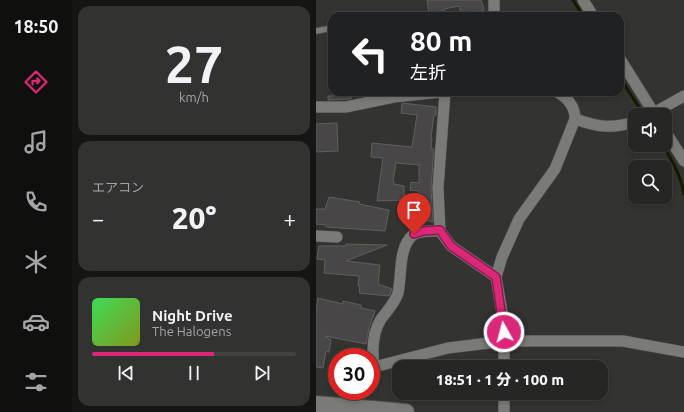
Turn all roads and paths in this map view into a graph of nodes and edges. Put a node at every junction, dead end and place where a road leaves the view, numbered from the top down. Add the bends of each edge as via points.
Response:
1 (583, 0) edge
2 (495, 1) edge
3 (494, 12) edge
4 (590, 12) edge
5 (328, 29) edge
6 (316, 31) edge
7 (624, 66) edge
8 (394, 96) edge
9 (445, 96) edge
10 (563, 96) edge
11 (684, 96) edge
12 (316, 107) edge
13 (649, 108) edge
14 (663, 108) edge
15 (574, 120) junction
16 (628, 124) edge
17 (672, 142) edge
18 (684, 161) edge
19 (440, 230) junction
20 (316, 236) edge
21 (337, 237) dead end
22 (496, 277) junction
23 (505, 341) junction
24 (372, 348) edge
25 (684, 352) edge
26 (504, 360) edge
27 (380, 367) edge
28 (504, 400) edge
29 (316, 404) edge
30 (357, 409) edge
31 (406, 412) edge
32 (504, 412) edge

1 - 4 street
2 - 3 street
5 - 6 lane
7 - 13 street
8 - 12 street via 346,107
9 - 19 street via 438,188
10 - 15 street via 574,111
11 - 14 street
15 - 16 street via 608,128
15 - 22 street via 554,169 519,219
17 - 18 street
19 - 22 street via 451,246
19 - 24 street via 414,234 406,243 397,296 389,311 380,320
20 - 21 street
22 - 23 street
23 - 25 street via 623,341
23 - 26 street
23 - 27 street via 448,348
28 - 32 street
29 - 30 street
30 - 31 street

